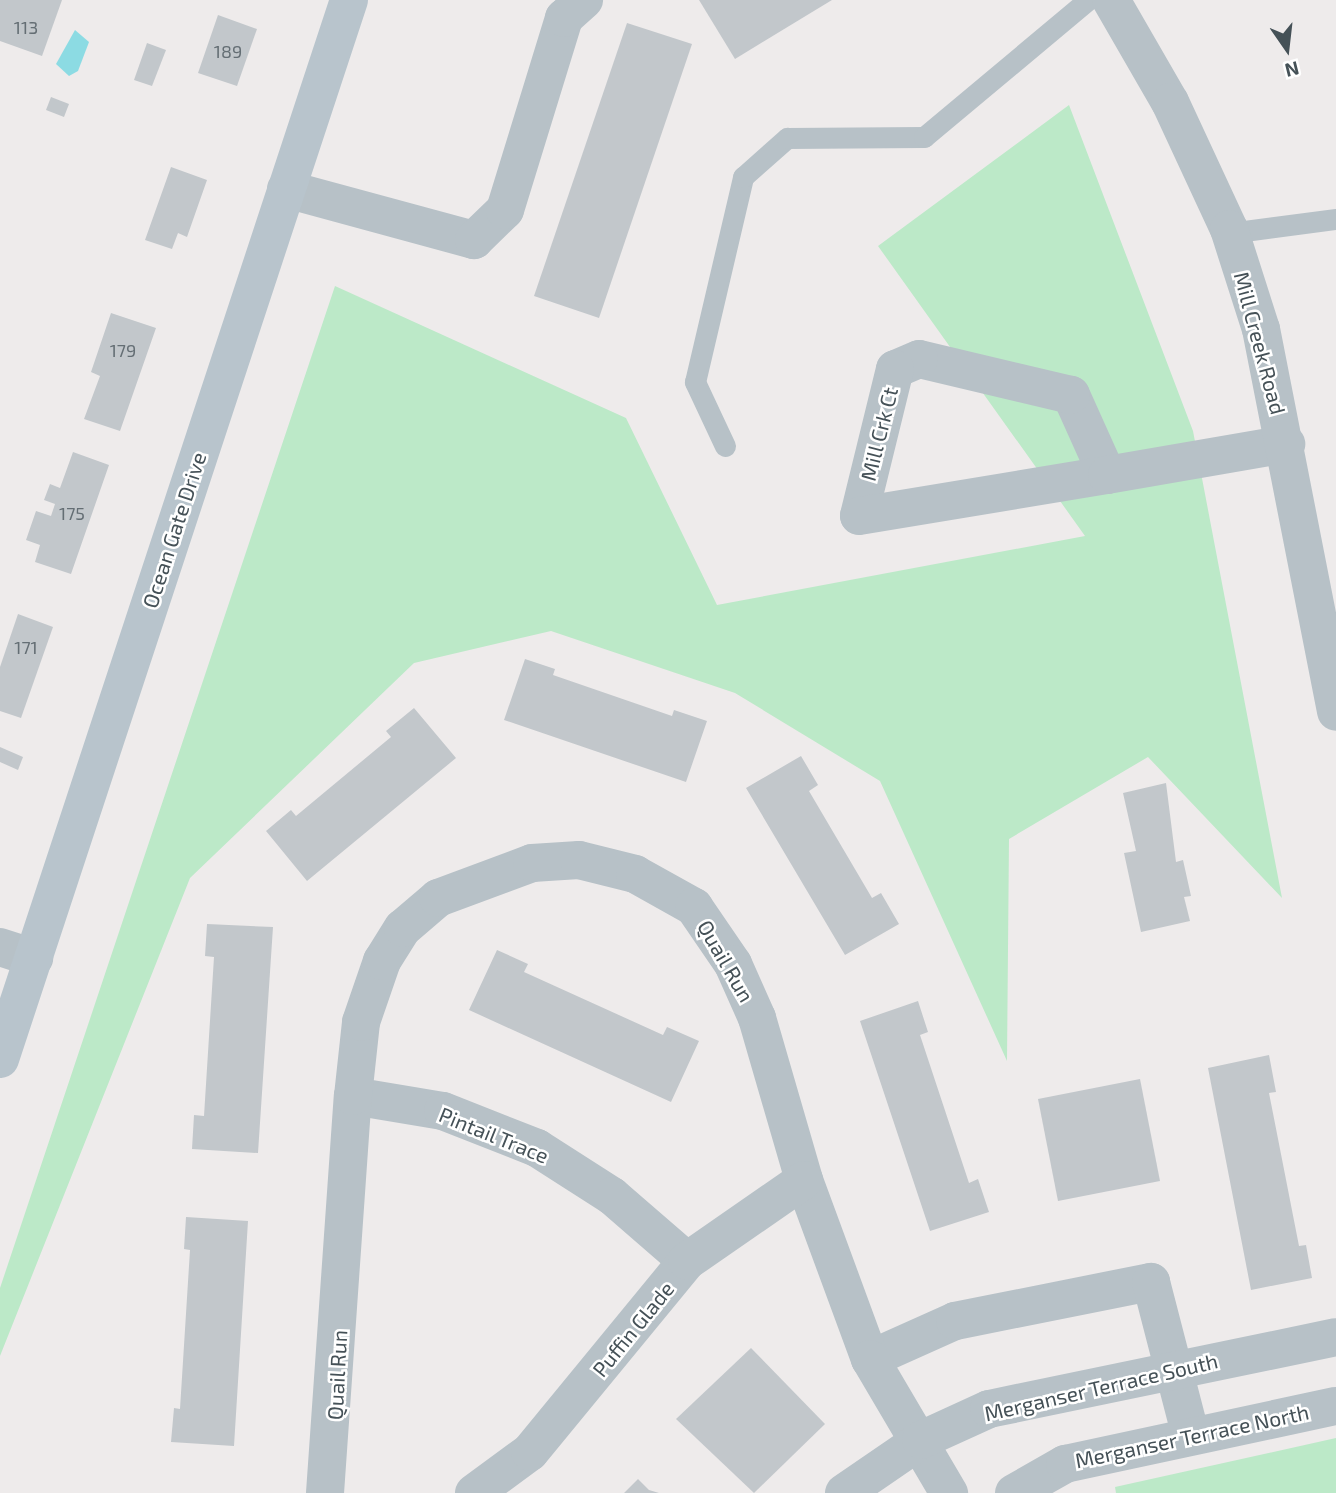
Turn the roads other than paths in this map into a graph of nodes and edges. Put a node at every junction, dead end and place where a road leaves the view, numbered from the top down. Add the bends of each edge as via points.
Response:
1 (349, 0) edge
2 (584, 0) edge
3 (1088, 0) edge
4 (1111, 0) edge
5 (286, 189) junction
6 (1336, 219) edge
7 (1230, 233) junction
8 (1286, 444) junction
9 (725, 446) dead end
10 (1107, 475) junction
11 (1336, 712) edge
12 (17, 952) edge
13 (0, 1059) edge
14 (352, 1096) junction
15 (804, 1180) junction
16 (687, 1261) junction
17 (1336, 1337) edge
18 (870, 1359) junction
19 (1171, 1370) junction
20 (1336, 1406) edge
21 (1190, 1433) junction
22 (921, 1440) junction
23 (325, 1493) edge
24 (474, 1493) edge
25 (844, 1493) edge
26 (949, 1493) edge
27 (1014, 1493) edge

1 - 5 main road, Ocean Gate Drive
2 - 5 street via 564,18 505,210 474,240
3 - 9 lane via 924,137 787,138 743,177 695,382
4 - 7 street, Mill Creek Road via 1170,102
5 - 12 main road, Ocean Gate Drive
6 - 7 lane
7 - 8 street, Mill Creek Road via 1261,329
8 - 10 street, Mill Crk Ct
8 - 11 street, Mill Creek Road
10 - 10 street, Mill Crk Ct via 887,512 859,516 895,369 919,359 1071,395
12 - 13 main road, Ocean Gate Drive
14 - 15 street, Quail Run via 361,1022 382,961 403,928 438,898 484,876 533,863 579,860 635,874 694,907 733,964 757,1018
14 - 16 street, Pintail Trace via 443,1111 537,1148 612,1196
14 - 23 street, Quail Run
15 - 16 street, Puffin Glade
15 - 18 street, Quail Run
16 - 24 street, Puffin Glade via 530,1452
17 - 19 street, Merganser Terrace South
18 - 19 street via 955,1321 1151,1282
18 - 22 street, Quail Run
19 - 21 street
19 - 22 street, Merganser Terrace South via 989,1409
20 - 21 street, Merganser Terrace North
21 - 27 street, Merganser Terrace North via 1065,1464
22 - 25 street, Merganser Terrace South
22 - 26 street, Quail Run

